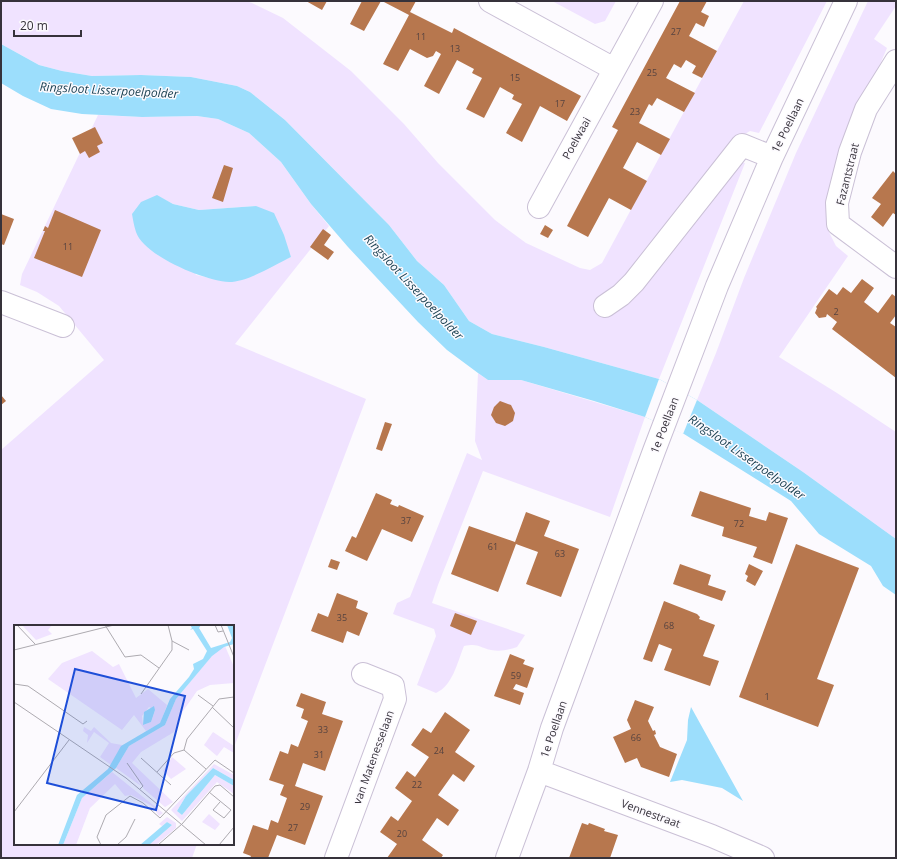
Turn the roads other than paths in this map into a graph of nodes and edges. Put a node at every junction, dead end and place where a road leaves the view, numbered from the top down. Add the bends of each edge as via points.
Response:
1 (490, 1) edge
2 (652, 1) edge
3 (846, 1) edge
4 (896, 61) edge
5 (614, 69) junction
6 (772, 157) junction
7 (539, 207) dead end
8 (896, 267) edge
9 (1, 302) edge
10 (605, 306) dead end
11 (63, 326) dead end
12 (363, 674) dead end
13 (538, 771) junction
14 (336, 858) edge
15 (507, 858) edge
16 (762, 858) edge

1 - 5 street
2 - 5 street, Poelwaai
3 - 6 street, 1e Poellaan
4 - 8 street, Fazantstraat via 866,110 850,152 838,203 838,224
5 - 7 street, Poelwaai
6 - 10 street via 742,145 634,282
6 - 13 street, 1e Poellaan via 717,286
9 - 11 street
12 - 14 street, van Matenesselaan via 393,686 395,699
13 - 15 street, 1e Poellaan
13 - 16 street, Vennestraat via 712,836

